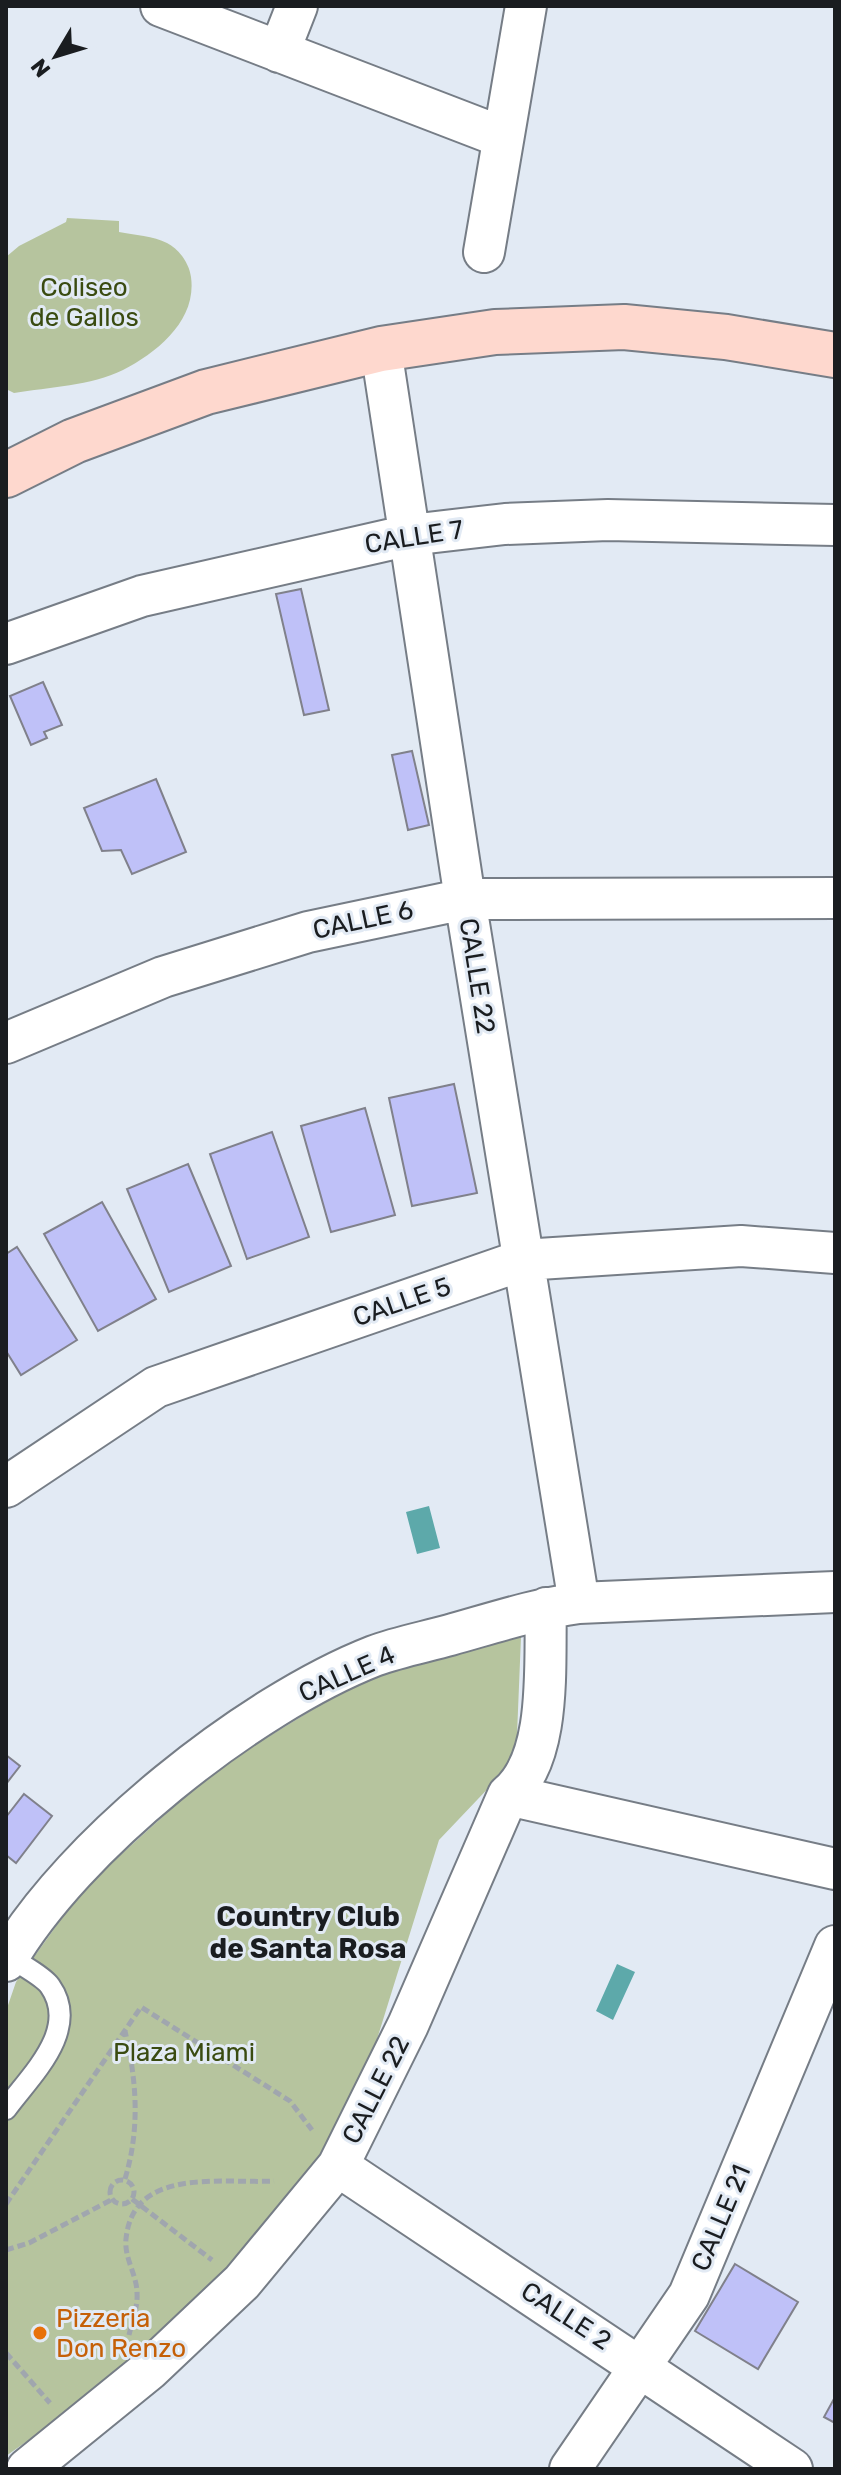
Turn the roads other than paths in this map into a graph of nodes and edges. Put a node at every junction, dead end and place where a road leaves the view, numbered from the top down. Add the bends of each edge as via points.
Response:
1 (161, 6) edge
2 (297, 6) edge
3 (526, 6) edge
4 (279, 52) junction
5 (502, 137) junction
6 (484, 252) dead end
7 (381, 349) junction
8 (835, 355) edge
9 (6, 475) edge
10 (835, 525) edge
11 (410, 535) junction
12 (6, 644) edge
13 (835, 898) edge
14 (465, 899) junction
15 (6, 1043) edge
16 (835, 1253) edge
17 (523, 1260) junction
18 (6, 1487) edge
19 (835, 1592) edge
20 (563, 1605) junction
21 (508, 1795) junction
22 (835, 1869) edge
23 (835, 1946) edge
24 (7, 1957) edge
25 (6, 2109) edge
26 (338, 2166) junction
27 (639, 2364) junction
28 (27, 2469) edge
29 (570, 2469) edge
30 (792, 2469) edge

1 - 4 street
2 - 4 street
3 - 5 street
4 - 5 street
5 - 6 street
7 - 8 main road via 495,332 624,327
7 - 9 main road via 206,392 74,441
7 - 11 street, CALLE 22
10 - 11 street, CALLE 7 via 608,520
11 - 12 street, CALLE 7 via 142,596
11 - 14 street, CALLE 22
13 - 14 street, CALLE 6
14 - 15 street, CALLE 6 via 308,932 178,972
14 - 17 street, CALLE 22
16 - 17 street, CALLE 5 via 741,1246
17 - 18 street, CALLE 5 via 156,1387
17 - 20 street, CALLE 22
19 - 20 street, CALLE 4
20 - 21 street, CALLE 22 via 541,1728 523,1783
20 - 24 street, CALLE 4 via 374,1656 277,1706 198,1762 90,1852 37,1911
21 - 22 street
21 - 26 street, CALLE 22 via 408,2025
23 - 27 street, CALLE 21 via 689,2295
24 - 25 lane via 50,1986 60,2016 58,2037
26 - 27 street, CALLE 2
26 - 28 street, CALLE 22 via 242,2282 149,2370
27 - 29 street, CALLE 21
27 - 30 street, CALLE 2

